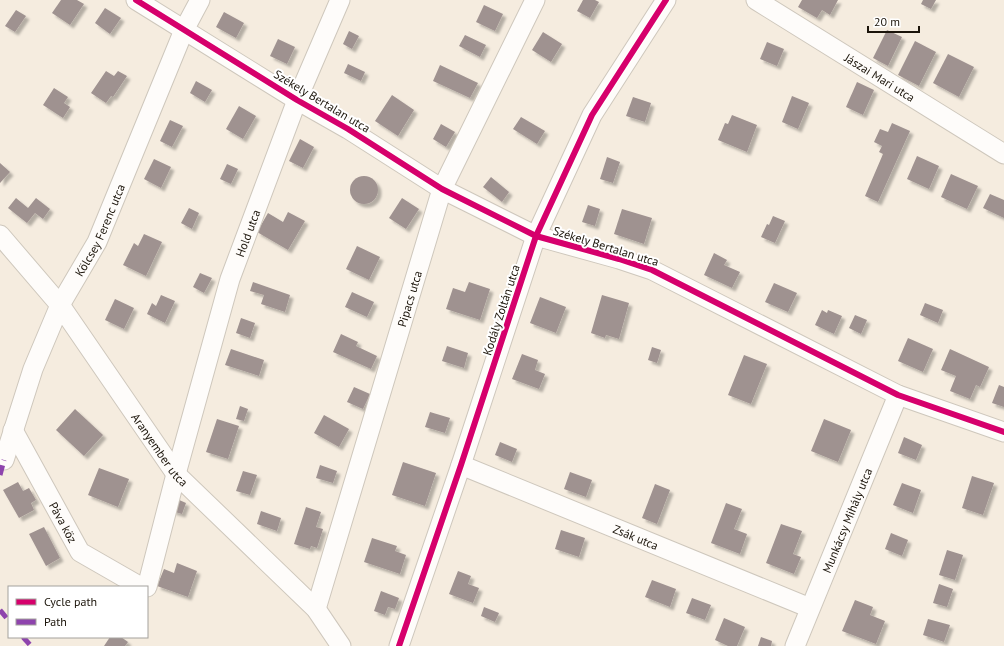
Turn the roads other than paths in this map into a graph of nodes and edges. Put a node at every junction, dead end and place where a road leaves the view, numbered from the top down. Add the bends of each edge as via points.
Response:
1 (136, 0) edge
2 (200, 0) edge
3 (340, 0) edge
4 (535, 0) edge
5 (666, 0) edge
6 (756, 0) edge
7 (184, 30) junction
8 (297, 100) junction
9 (1004, 154) edge
10 (442, 189) junction
11 (0, 235) edge
12 (536, 236) junction
13 (60, 305) junction
14 (898, 395) junction
15 (13, 430) junction
16 (1004, 432) edge
17 (4, 460) dead end
18 (462, 465) junction
19 (176, 474) junction
20 (139, 586) edge
21 (147, 586) edge
22 (810, 608) junction
23 (316, 609) junction
24 (341, 646) edge
25 (399, 646) edge
26 (795, 646) edge

1 - 7 street, Székely Bertalan utca
2 - 7 street, Kölcsey Ferenc utca
3 - 8 street, Hold utca
4 - 10 street, Pipacs utca
5 - 12 street, Kodály Zoltán utca via 592,115
6 - 9 street, Jászai Mari utca
7 - 8 street, Székely Bertalan utca
7 - 13 street, Kölcsey Ferenc utca via 97,242
8 - 10 street, Székely Bertalan utca
8 - 19 street, Hold utca via 230,279
10 - 12 street, Székely Bertalan utca
10 - 23 street, Pipacs utca
11 - 13 street, Aranyember utca
12 - 14 street, Székely Bertalan utca via 652,270
12 - 18 street, Kodály Zoltán utca
13 - 15 street, Kölcsey Ferenc utca via 33,369
13 - 19 street, Aranyember utca
14 - 16 street, Székely Bertalan utca
14 - 22 street, Munkácsy Mihály utca
15 - 17 street, Kölcsey Ferenc utca
15 - 20 street, Páva köz via 80,552
18 - 22 street, Zsák utca
18 - 25 street, Kodály Zoltán utca
19 - 21 street
19 - 23 street, Aranyember utca
22 - 26 street, Munkácsy Mihály utca
23 - 24 street, Aranyember utca

